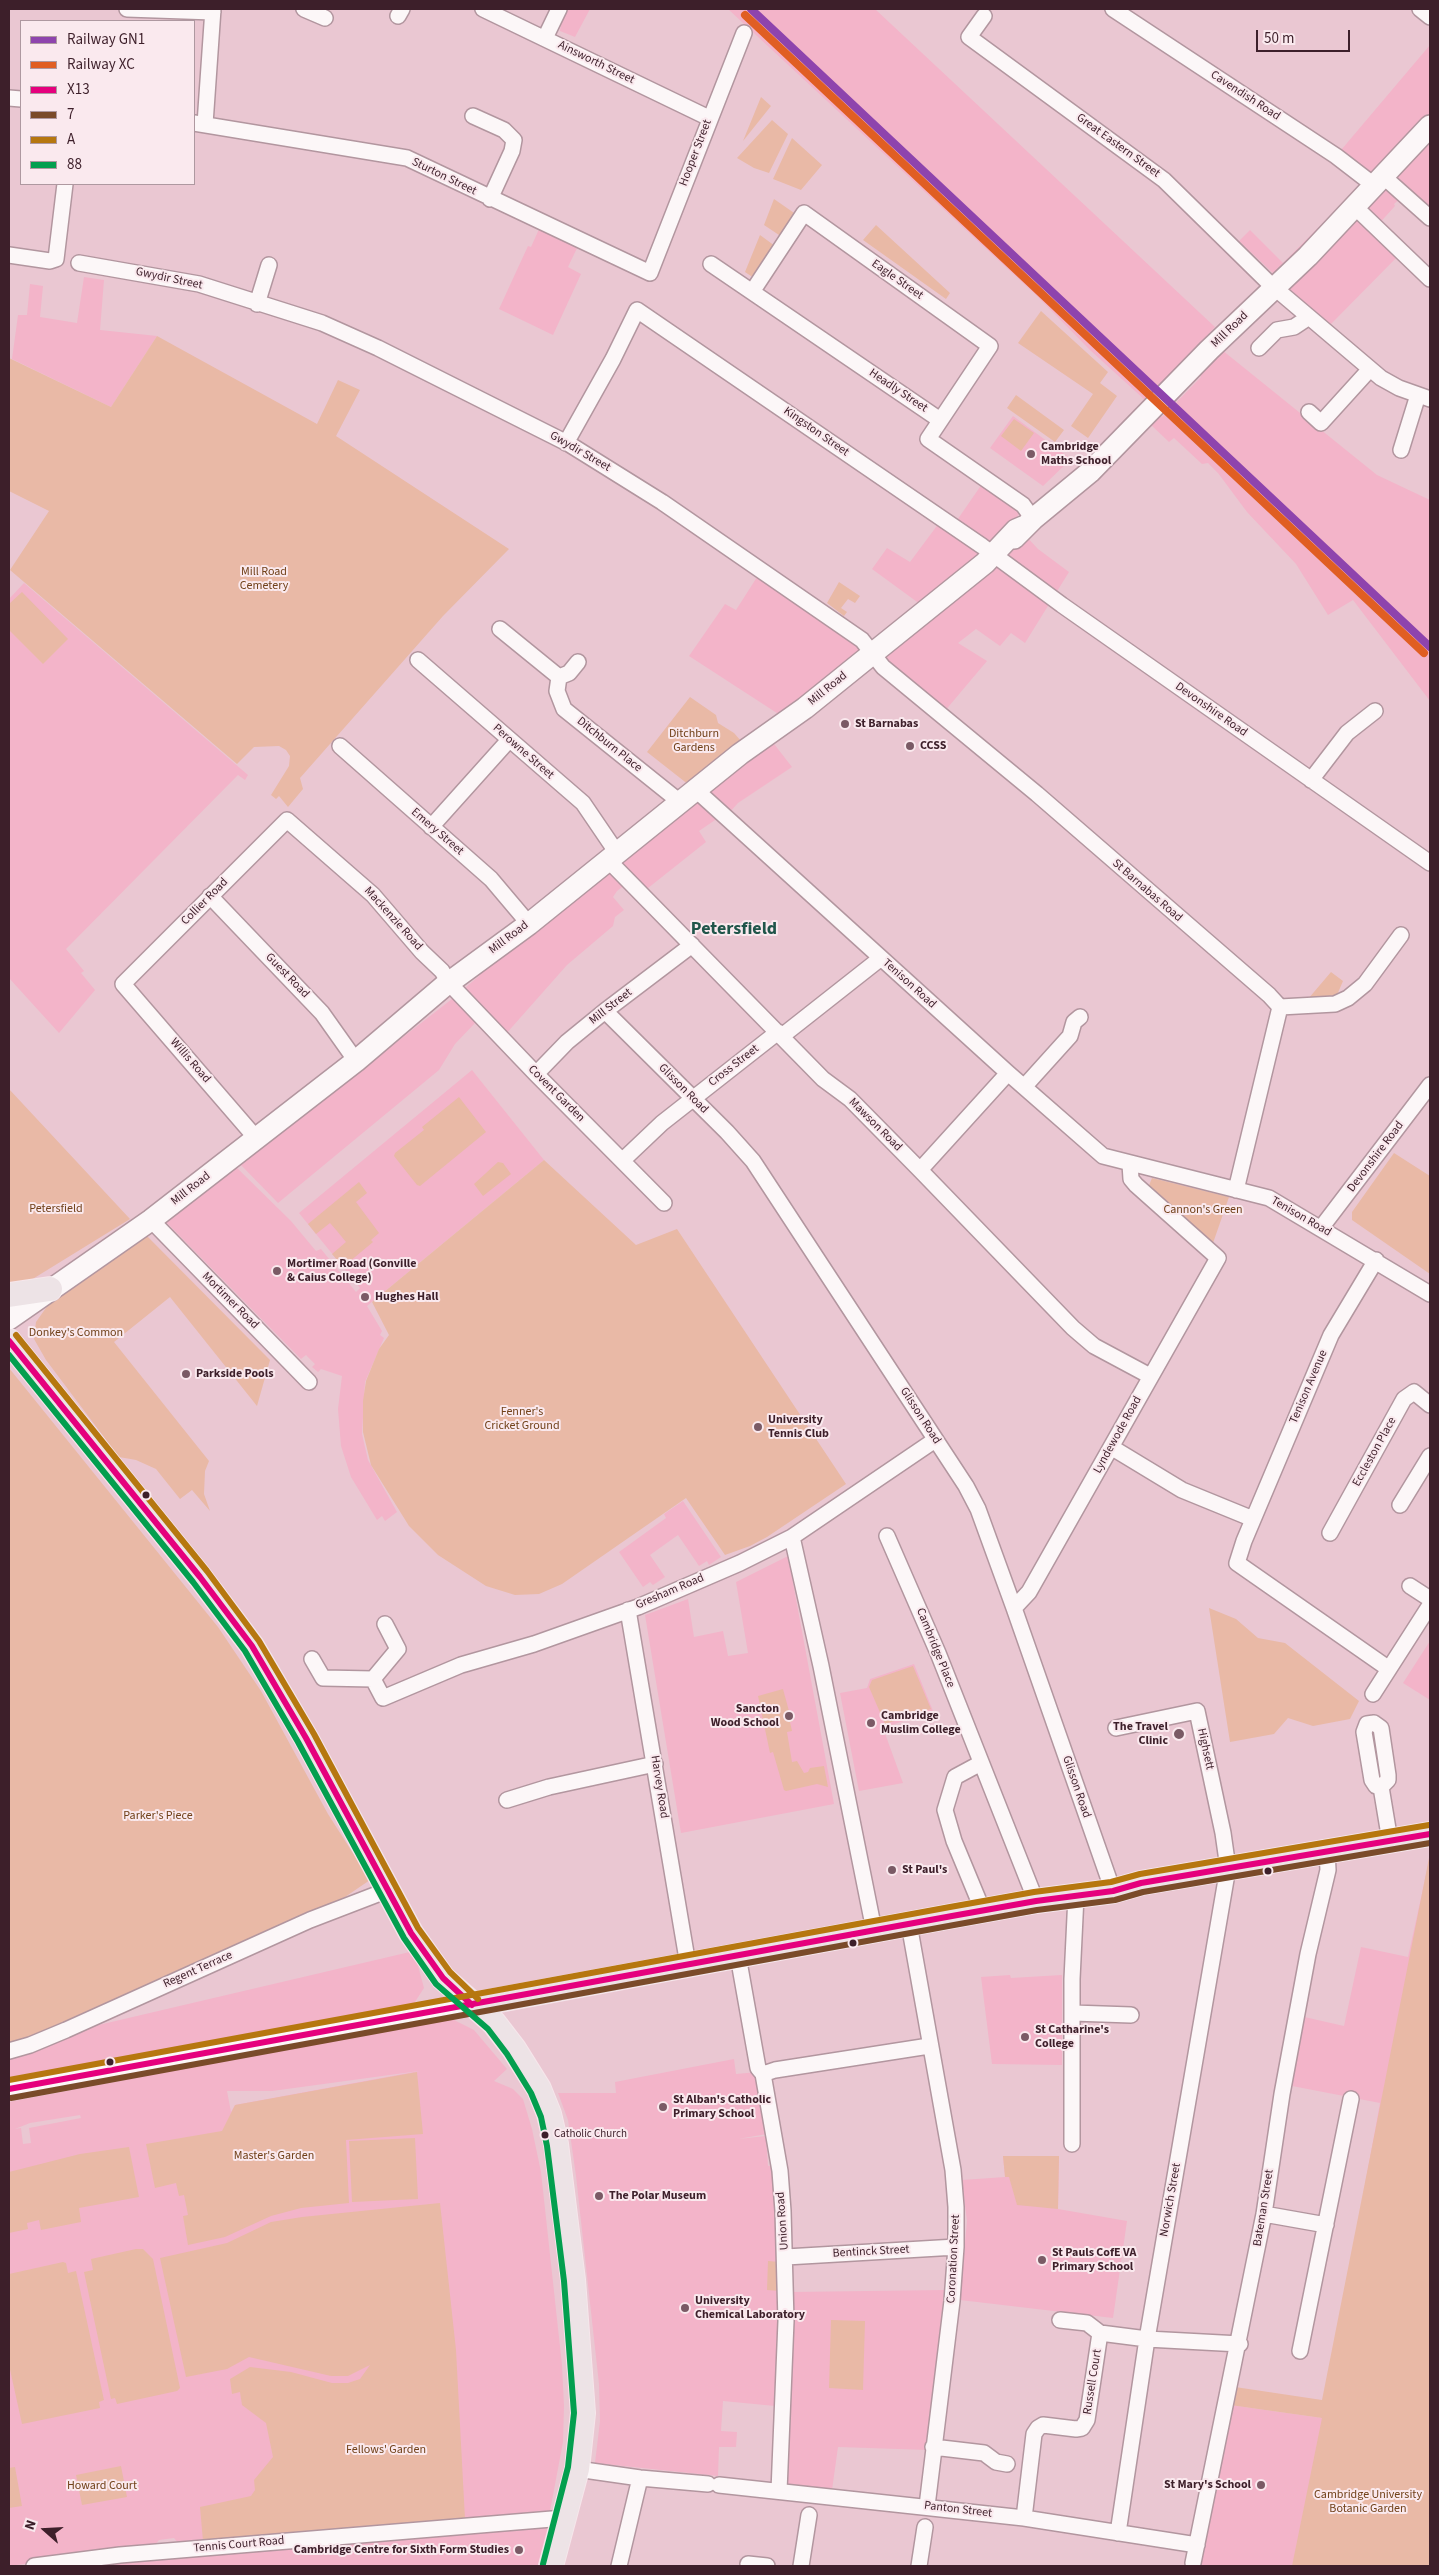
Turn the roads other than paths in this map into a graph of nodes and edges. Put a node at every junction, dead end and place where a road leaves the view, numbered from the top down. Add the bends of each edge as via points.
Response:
1 (127, 9) edge
2 (304, 9) edge
3 (483, 9) edge
4 (558, 9) edge
5 (1113, 9) edge
6 (213, 10) edge
7 (984, 16) dead end
8 (325, 18) dead end
9 (744, 33) dead end
10 (544, 38) junction
11 (473, 116) dead end
12 (709, 118) junction
13 (199, 123) edge
14 (1430, 126) edge
15 (1379, 181) junction
16 (65, 185) edge
17 (490, 199) junction
18 (1355, 207) junction
19 (1430, 218) edge
20 (9, 256) edge
21 (79, 263) dead end
22 (711, 264) dead end
23 (269, 265) dead end
24 (650, 273) joint
25 (1430, 279) edge
26 (1274, 288) junction
27 (752, 292) junction
28 (257, 304) junction
29 (1309, 317) junction
30 (1264, 339) dead end
31 (1370, 369) junction
32 (1424, 397) edge
33 (1309, 412) dead end
34 (940, 420) junction
35 (566, 443) junction
36 (1401, 450) dead end
37 (1028, 523) junction
38 (992, 549) junction
39 (500, 629) dead end
40 (873, 653) junction
41 (418, 660) dead end
42 (578, 662) dead end
43 (559, 677) junction
44 (1375, 711) dead end
45 (509, 740) junction
46 (340, 746) dead end
47 (1311, 780) junction
48 (688, 796) junction
49 (287, 820) joint
50 (431, 827) junction
51 (612, 857) junction
52 (1430, 863) edge
53 (210, 896) junction
54 (528, 924) junction
55 (1402, 935) dead end
56 (692, 945) junction
57 (881, 958) junction
58 (449, 983) junction
59 (123, 984) joint
60 (1280, 1007) junction
61 (605, 1011) junction
62 (1080, 1017) dead end
63 (780, 1034) junction
64 (356, 1062) junction
65 (536, 1074) junction
66 (1008, 1074) junction
67 (1430, 1085) edge
68 (1024, 1087) junction
69 (692, 1099) junction
70 (256, 1138) junction
71 (623, 1160) junction
72 (1130, 1164) junction
73 (920, 1170) junction
74 (1236, 1190) junction
75 (664, 1202) dead end
76 (150, 1220) junction
77 (1321, 1228) junction
78 (1376, 1260) junction
79 (50, 1290) junction
80 (1430, 1294) edge
81 (9, 1295) edge
82 (9, 1319) edge
83 (9, 1341) edge
84 (1150, 1376) junction
85 (310, 1382) dead end
86 (1430, 1405) edge
87 (935, 1440) junction
88 (1111, 1447) junction
89 (1430, 1456) edge
90 (1400, 1506) dead end
91 (1253, 1519) junction
92 (1330, 1532) dead end
93 (887, 1536) dead end
94 (792, 1537) junction
95 (1410, 1586) dead end
96 (1430, 1599) edge
97 (1430, 1605) edge
98 (1014, 1608) junction
99 (628, 1610) junction
100 (384, 1624) dead end
101 (312, 1659) dead end
102 (1389, 1669) junction
103 (373, 1679) junction
104 (1373, 1694) dead end
105 (1116, 1728) dead end
106 (656, 1764) junction
107 (981, 1764) junction
108 (1381, 1787) dead end
109 (507, 1800) dead end
110 (1430, 1834) edge
111 (1390, 1841) junction
112 (1327, 1852) junction
113 (1228, 1868) junction
114 (388, 1890) junction
115 (1113, 1891) junction
116 (1076, 1896) junction
117 (1036, 1901) junction
118 (983, 1910) junction
119 (909, 1924) junction
120 (874, 1930) junction
121 (738, 1956) junction
122 (688, 1965) junction
123 (472, 2005) junction
124 (1073, 2013) junction
125 (1131, 2015) dead end
126 (929, 2046) junction
127 (9, 2051) edge
128 (763, 2074) junction
129 (9, 2089) edge
130 (1351, 2099) dead end
131 (1072, 2144) dead end
132 (1264, 2214) junction
133 (1326, 2225) junction
134 (956, 2247) junction
135 (786, 2257) junction
136 (1060, 2320) dead end
137 (1100, 2333) junction
138 (1147, 2339) junction
139 (1240, 2344) junction
140 (1300, 2352) dead end
141 (934, 2447) junction
142 (1008, 2464) dead end
143 (577, 2469) junction
144 (640, 2478) junction
145 (779, 2491) junction
146 (927, 2506) junction
147 (809, 2515) dead end
148 (564, 2518) junction
149 (1024, 2518) junction
150 (924, 2527) dead end
151 (1118, 2533) junction
152 (1197, 2545) junction
153 (1193, 2563) dead end
154 (748, 2564) dead end
155 (34, 2566) edge
156 (551, 2566) edge
157 (619, 2566) edge
158 (767, 2566) edge
159 (801, 2566) edge
160 (918, 2566) edge

1 - 6 street
2 - 8 street
3 - 10 street, Ainsworth Street
4 - 10 street
5 - 15 street, Cavendish Road
6 - 13 street
7 - 26 street, Great Eastern Street via 969,37 1164,180
9 - 12 street, Hooper Street
10 - 12 street, Ainsworth Street
11 - 17 street via 504,130 514,140
12 - 24 street, Hooper Street
13 - 17 street, Sturton Street via 407,158
14 - 15 street, Mill Road
15 - 18 street, Mill Road
15 - 19 street, Cavendish Road
16 - 20 street via 56,259
17 - 24 street, Sturton Street
18 - 25 street
18 - 26 street, Mill Road
21 - 28 street, Gwydir Street via 180,279
22 - 27 street, Headly Street
23 - 28 street
26 - 29 street
26 - 37 street, Mill Road via 1090,472
27 - 34 street, Headly Street
27 - 34 street, Eagle Street via 804,213 990,346
28 - 35 street, Gwydir Street via 322,323 378,348
29 - 30 street
29 - 31 street
31 - 32 street via 1381,378
31 - 33 street via 1322,423
32 - 36 street
34 - 37 street, Headly Street via 928,439 1023,505
35 - 38 street, Kingston Street via 637,310
35 - 40 street, Gwydir Street via 662,502 862,640
37 - 38 street, Mill Road via 1009,542
38 - 40 street, Mill Road
38 - 47 street, Devonshire Road
39 - 43 street
40 - 48 street, Mill Road
40 - 60 street, St Barnabas Road via 878,662 1036,794
41 - 45 street, Perowne Street
42 - 43 street via 569,673
43 - 48 street, Ditchburn Place via 557,691 564,709
44 - 47 street via 1347,733
45 - 50 street
45 - 51 street, Perowne Street via 583,804
46 - 50 street, Emery Street
47 - 52 street, Devonshire Road
48 - 51 street, Mill Road
48 - 57 street, Tenison Road
49 - 53 street, Collier Road
49 - 58 street, Mackenzie Road via 373,895 438,966
50 - 54 street, Emery Street via 491,879
51 - 54 street, Mill Road
51 - 56 street, Mawson Road
53 - 59 street, Collier Road
53 - 64 street, Guest Road via 322,1013
54 - 58 street, Mill Road
55 - 60 street via 1365,984 1348,998 1335,1004
56 - 61 street, Mill Street
56 - 63 street, Mawson Road
57 - 63 street, Cross Street
57 - 66 street, Tenison Road
58 - 64 street, Mill Road
58 - 65 street, Covent Garden
59 - 70 street, Willis Road
60 - 74 street
61 - 65 street, Mill Street via 567,1042
61 - 69 street, Glisson Road
62 - 68 street via 1074,1022 1070,1036
63 - 69 street, Cross Street
63 - 73 street, Mawson Road
64 - 70 street, Mill Road
65 - 71 street, Covent Garden
66 - 68 street, Tenison Road
66 - 73 street
67 - 77 street, Devonshire Road
68 - 72 street, Tenison Road via 1103,1156
69 - 71 street, Cross Street
69 - 87 street, Glisson Road via 753,1161
70 - 76 street, Mill Road
71 - 75 street, Covent Garden
72 - 74 street, Tenison Road
72 - 84 street, Lyndewode Road via 1130,1179 1136,1186 1218,1258
73 - 84 street, Mawson Road via 1083,1338
74 - 77 street, Tenison Road via 1269,1198
76 - 79 street, Mill Road
76 - 85 street, Mortimer Road
77 - 78 street, Tenison Road
78 - 80 street, Tenison Road
78 - 91 street, Tenison Avenue via 1331,1335
79 - 81 main road
79 - 82 street, Mill Road
83 - 114 main road via 252,1646
84 - 88 street, Lyndewode Road
86 - 92 street, Eccleston Place via 1414,1392 1404,1399
87 - 94 street, Gresham Road
87 - 98 street, Glisson Road via 978,1509
88 - 91 street via 1182,1490
88 - 98 street, Lyndewode Road via 1029,1592
89 - 90 street
91 - 102 street, Tenison Avenue via 1237,1563
93 - 107 street, Cambridge Place via 938,1653
94 - 99 street, Gresham Road via 740,1563
94 - 120 street
95 - 96 street
97 - 102 street
98 - 115 street, Glisson Road
99 - 103 street, Gresham Road via 534,1644 461,1665 383,1698
99 - 106 street, Harvey Road
100 - 103 street via 398,1649
101 - 103 street via 323,1678
102 - 104 street
105 - 113 street, Highsett via 1197,1711
106 - 109 street via 549,1787
106 - 122 street, Harvey Road
107 - 117 street, Cambridge Place
107 - 118 street via 955,1777 946,1810 954,1841
108 - 111 street
110 - 111 main road
111 - 112 main road
112 - 113 main road
112 - 132 street, Bateman Street via 1328,1870 1308,1954
113 - 115 main road
113 - 138 street, Norwich Street
114 - 123 main road via 411,1933 443,1978
114 - 127 street, Regent Terrace via 310,1920 66,2030
115 - 116 main road
116 - 117 main road
116 - 124 street
117 - 118 main road
118 - 119 main road
119 - 120 main road
119 - 126 street, Coronation Street
120 - 121 main road
121 - 122 main road
121 - 128 street, Union Road via 758,2068
122 - 123 main road
123 - 129 street
123 - 143 main road via 494,2023 539,2089 556,2144 574,2280 582,2386 582,2429
124 - 125 street
124 - 131 street
126 - 128 street
126 - 134 street, Coronation Street via 953,2170
128 - 135 street, Union Road via 780,2171
130 - 133 street
132 - 133 street
132 - 139 street, Bateman Street
133 - 140 street
134 - 135 street, Bentinck Street
134 - 141 street, Coronation Street
135 - 145 street, Union Road
136 - 137 street, Russell Court via 1087,2323
137 - 138 street
137 - 149 street, Russell Court via 1087,2420 1082,2428 1043,2425 1034,2434
138 - 139 street
138 - 151 street, Norwich Street
139 - 152 street, Bateman Street
141 - 142 street via 984,2453 996,2462
141 - 146 street, Coronation Street
143 - 144 street, Panton Street
143 - 148 main road
144 - 145 street, Panton Street
144 - 157 street
145 - 146 street, Panton Street
146 - 149 street, Panton Street
147 - 159 street
148 - 155 street, Tennis Court Road via 130,2554
148 - 156 main road
149 - 151 street, Panton Street
150 - 160 street
151 - 152 street, Panton Street
152 - 153 street, Bateman Street
154 - 158 street

